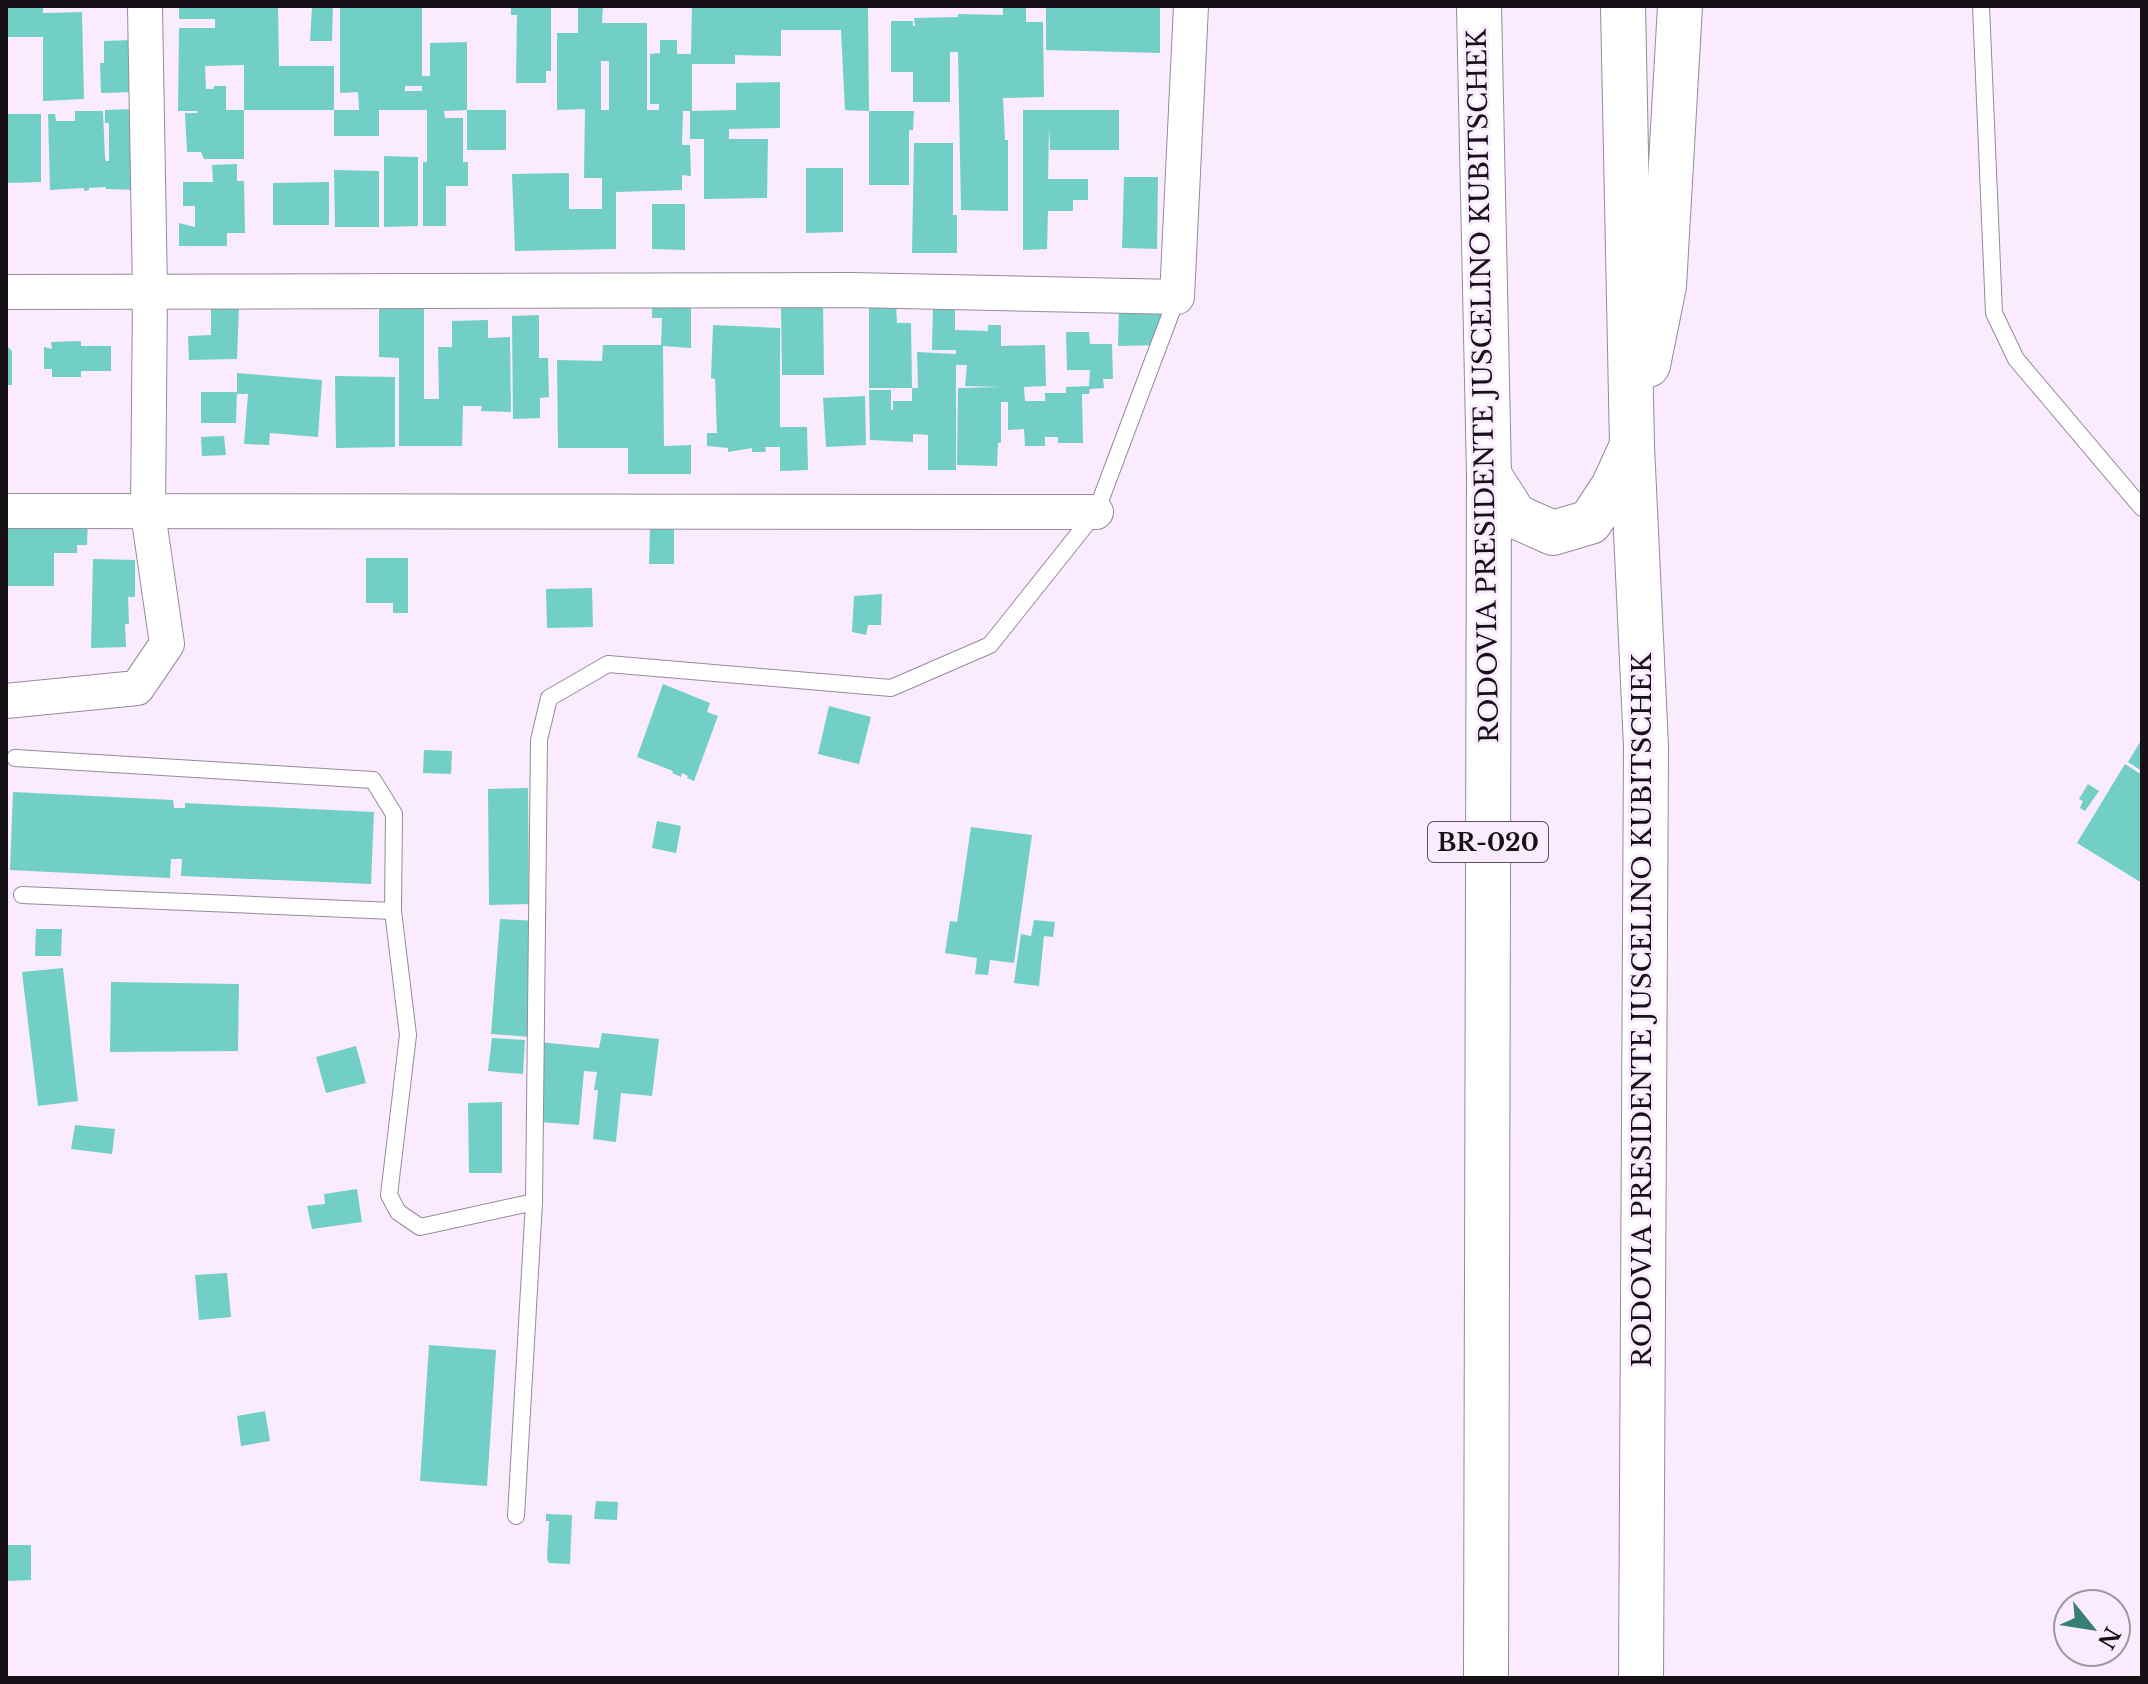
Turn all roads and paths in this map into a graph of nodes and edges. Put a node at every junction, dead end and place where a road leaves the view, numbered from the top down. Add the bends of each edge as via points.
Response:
1 (145, 6) edge
2 (1191, 6) edge
3 (1479, 6) edge
4 (1623, 6) edge
5 (1680, 6) edge
6 (1981, 6) edge
7 (6, 292) edge
8 (150, 292) junction
9 (1177, 297) junction
10 (1632, 446) junction
11 (1489, 475) junction
12 (2142, 508) edge
13 (6, 511) edge
14 (1096, 512) junction
15 (148, 513) junction
16 (6, 701) edge
17 (15, 758) dead end
18 (22, 895) dead end
19 (393, 911) junction
20 (534, 1202) junction
21 (516, 1516) dead end
22 (1486, 1678) edge
23 (1641, 1678) edge

1 - 8 street
2 - 9 street
3 - 11 highway, RODOVIA PRESIDENTE JUSCELINO KUBITSCHEK / BR-020
4 - 10 highway, RODOVIA PRESIDENTE JUSCELINO KUBITSCHEK
5 - 10 highway via 1664,286
6 - 12 lane via 1994,313 2016,359
7 - 8 street
8 - 9 street via 851,290
8 - 15 street
9 - 14 lane
10 - 11 highway via 1590,522 1553,533 1515,516
10 - 23 highway, RODOVIA PRESIDENTE JUSCELINO KUBITSCHEK via 1646,746
11 - 22 highway, RODOVIA PRESIDENTE JUSCELINO KUBITSCHEK / BR-020
13 - 15 street
14 - 15 street
14 - 20 lane via 990,645 891,688 608,664 549,698 539,740
15 - 16 street via 167,644 137,688
17 - 19 lane via 373,780 394,814
18 - 19 lane
19 - 20 lane via 408,1035 389,1195 398,1212 420,1227
20 - 21 lane

